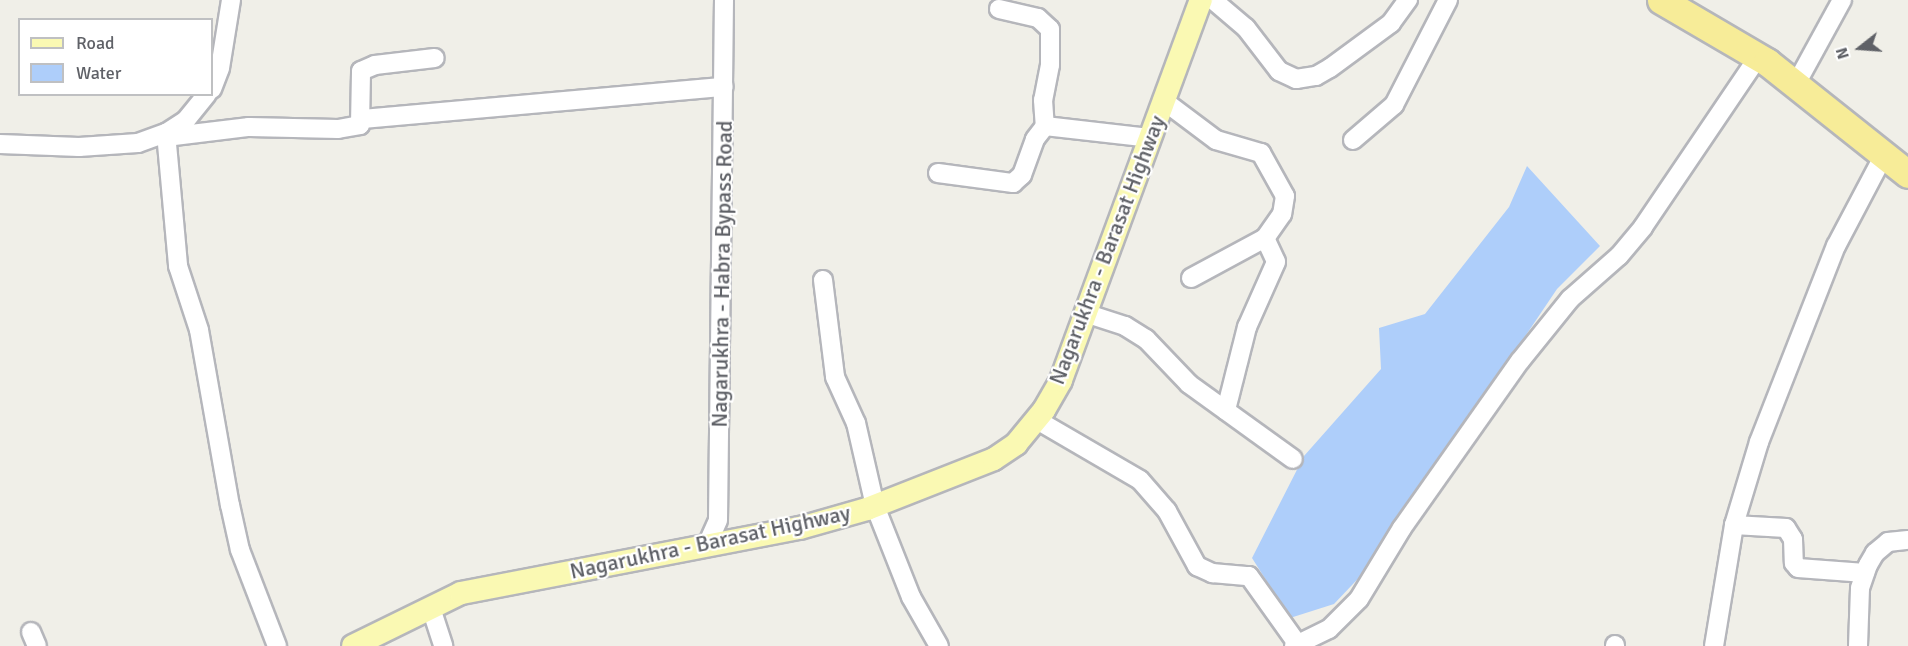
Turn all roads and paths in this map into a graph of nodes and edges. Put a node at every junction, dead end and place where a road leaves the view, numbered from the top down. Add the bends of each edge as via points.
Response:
1 (231, 0) edge
2 (724, 0) edge
3 (1201, 0) edge
4 (1213, 0) edge
5 (1408, 0) edge
6 (1448, 0) edge
7 (1661, 0) edge
8 (1842, 0) edge
9 (999, 9) dead end
10 (1758, 57) junction
11 (435, 58) dead end
12 (1796, 84) junction
13 (213, 86) edge
14 (724, 87) junction
15 (205, 96) edge
16 (1164, 101) junction
17 (363, 119) junction
18 (1045, 126) junction
19 (166, 135) junction
20 (1151, 138) junction
21 (0, 139) edge
22 (1353, 140) dead end
23 (1885, 153) junction
24 (938, 173) dead end
25 (1908, 174) edge
26 (1265, 238) junction
27 (1191, 278) dead end
28 (823, 280) dead end
29 (1088, 314) junction
30 (1226, 410) junction
31 (1037, 420) junction
32 (1293, 459) dead end
33 (875, 506) junction
34 (718, 520) junction
35 (1734, 525) junction
36 (1908, 540) edge
37 (729, 542) junction
38 (707, 545) junction
39 (1865, 573) junction
40 (430, 608) junction
41 (1297, 645) edge
42 (277, 646) edge
43 (352, 646) edge
44 (443, 646) edge
45 (939, 646) edge
46 (1714, 646) edge
47 (1858, 646) edge

1 - 13 street via 220,68
2 - 14 street, Nagarukhra - Habra Bypass Road
3 - 16 main road, Nagarukhra - Barasat Highway
4 - 5 street via 1246,28 1279,70 1296,79 1316,76 1339,62 1391,22
6 - 22 street via 1394,105
7 - 10 highway
8 - 12 street
9 - 18 street via 1038,18 1050,29 1050,65 1042,114
10 - 12 highway
10 - 41 street via 1643,227 1619,256 1570,299 1501,387 1402,528 1359,600 1329,629
11 - 17 street via 367,67 360,76
12 - 23 highway
14 - 17 street
14 - 34 street, Nagarukhra - Habra Bypass Road
15 - 19 street via 186,120
16 - 20 main road, Nagarukhra - Barasat Highway
16 - 26 street via 1216,140 1261,153 1285,196 1282,214
17 - 19 street via 360,125 338,129 249,127
18 - 20 street
18 - 24 street via 1035,139 1022,175 1013,183
19 - 21 street via 138,143 80,147
19 - 42 street via 178,266 198,330 240,550
20 - 29 main road, Nagarukhra - Barasat Highway
23 - 25 highway
23 - 35 street via 1820,284 1759,442
26 - 27 street
26 - 30 street via 1276,262 1247,327
28 - 33 street via 835,377 856,423
29 - 30 street via 1141,335 1189,384
29 - 31 main road, Nagarukhra - Barasat Highway via 1061,380
30 - 32 street
31 - 33 main road, Nagarukhra - Barasat Highway via 1016,444 994,459
31 - 41 street via 1140,480 1167,511 1197,566 1212,573 1249,576
33 - 37 main road, Nagarukhra - Barasat Highway via 800,528
33 - 45 street via 911,597
34 - 37 street
34 - 38 street, Nagarukhra - Habra Bypass Road
35 - 39 street via 1786,528 1793,539 1794,563 1798,568
35 - 46 street
36 - 39 street via 1888,542
37 - 38 main road, Nagarukhra - Barasat Highway
38 - 40 main road, Nagarukhra - Barasat Highway via 461,593
39 - 47 street via 1860,588
40 - 43 main road, Nagarukhra - Barasat Highway
40 - 44 street

